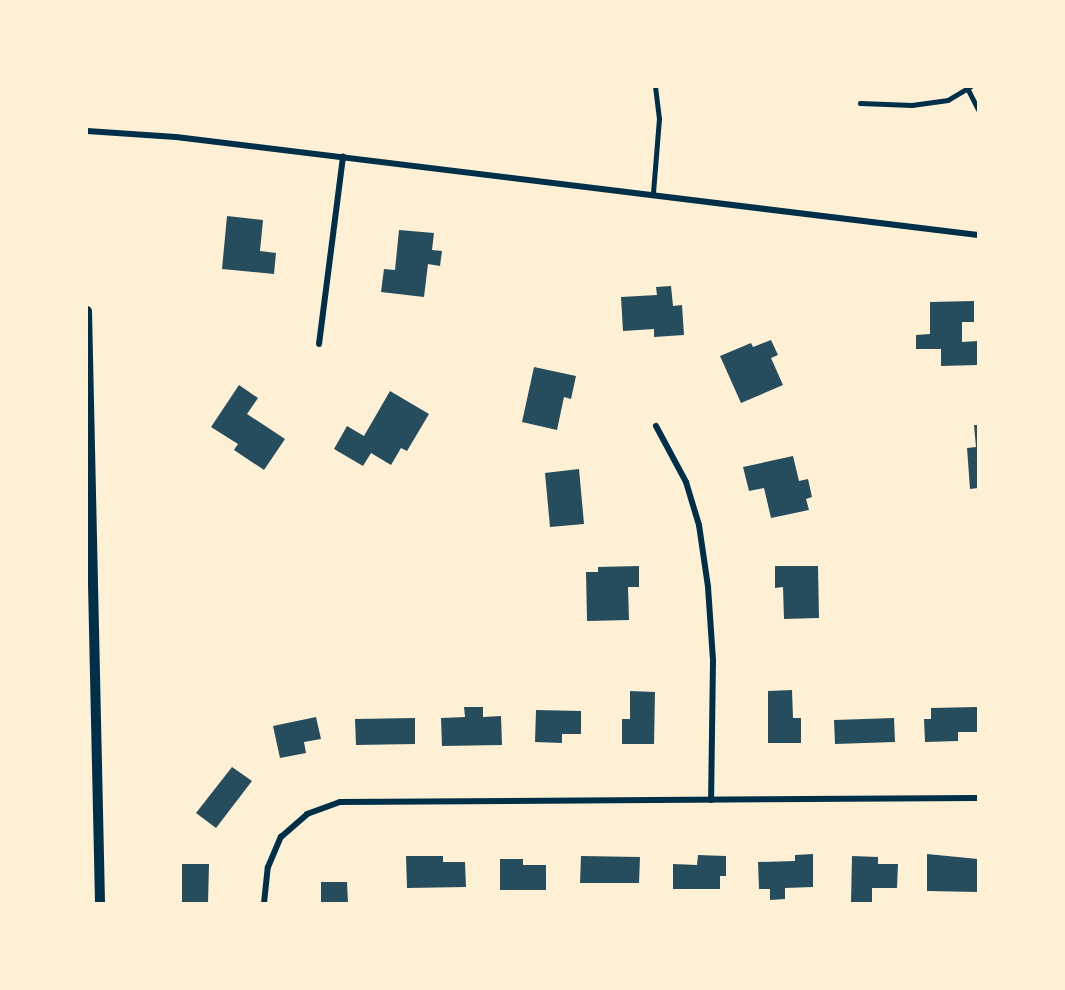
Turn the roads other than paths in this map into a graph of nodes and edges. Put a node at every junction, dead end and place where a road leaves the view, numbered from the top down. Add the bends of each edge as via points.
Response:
1 (655, 87) edge
2 (969, 88) edge
3 (860, 103) dead end
4 (978, 109) edge
5 (87, 131) edge
6 (343, 157) junction
7 (653, 194) junction
8 (978, 235) edge
9 (87, 311) edge
10 (319, 344) dead end
11 (656, 426) dead end
12 (978, 798) edge
13 (711, 800) junction
14 (100, 903) edge
15 (264, 903) edge

1 - 7 lane via 659,119
2 - 3 lane via 948,100 912,105
2 - 4 lane
5 - 6 street
6 - 7 street
6 - 10 street
7 - 8 street
9 - 14 street
11 - 13 street via 686,482 699,525 713,661
12 - 13 street
13 - 15 street via 340,802 307,814 281,837 268,867

